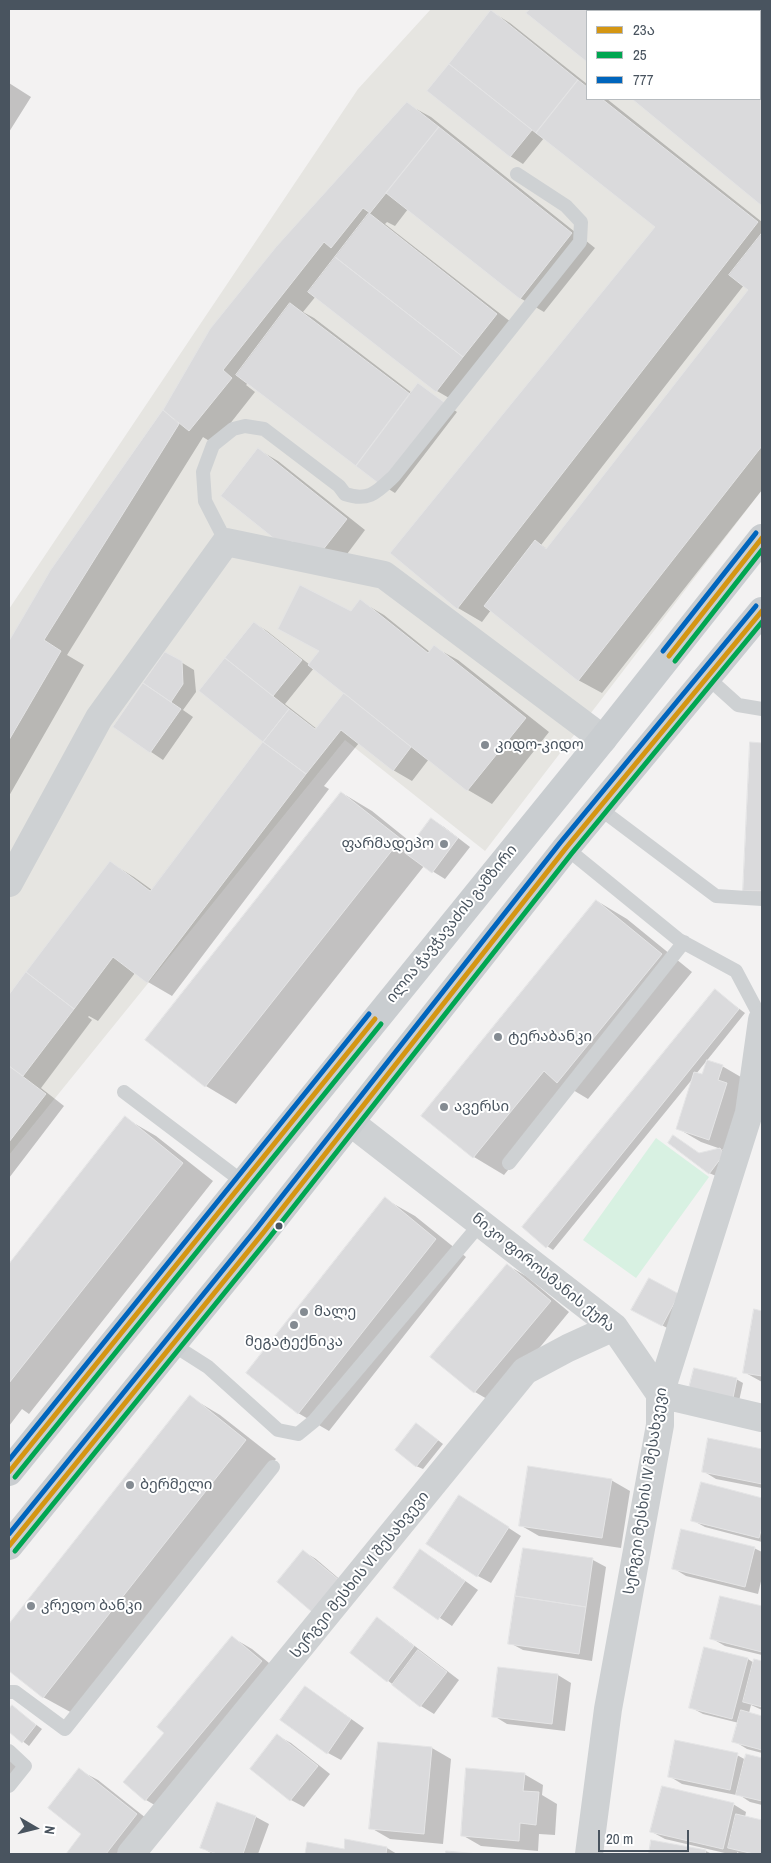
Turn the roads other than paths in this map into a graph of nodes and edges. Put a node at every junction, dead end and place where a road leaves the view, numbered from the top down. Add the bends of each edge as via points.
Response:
1 (517, 174) dead end
2 (762, 538) edge
3 (226, 542) junction
4 (762, 611) edge
5 (708, 678) junction
6 (762, 709) edge
7 (603, 739) junction
8 (599, 808) junction
9 (566, 848) junction
10 (9, 883) edge
11 (762, 899) edge
12 (684, 942) junction
13 (762, 1020) edge
14 (124, 1092) dead end
15 (350, 1122) junction
16 (509, 1164) dead end
17 (243, 1182) junction
18 (481, 1223) junction
19 (614, 1327) junction
20 (172, 1344) junction
21 (660, 1394) junction
22 (762, 1418) edge
23 (273, 1467) dead end
24 (9, 1472) edge
25 (9, 1546) edge
26 (9, 1692) edge
27 (9, 1751) edge
28 (9, 1786) edge
29 (131, 1854) edge
30 (589, 1854) edge

1 - 3 lane via 566,206 581,222 580,242 541,292 394,476 374,495 357,498 345,494 340,486 264,429 244,426 233,429 214,445 203,472 205,502
2 - 7 main road, ილია ჭავჭავაძის გამზირი
3 - 7 street via 384,576
3 - 10 street via 99,718
4 - 5 main road
5 - 6 lane via 738,705
5 - 8 main road
7 - 17 main road, ილია ჭავჭავაძის გამზირი
8 - 9 main road
8 - 11 lane via 716,896
9 - 12 lane
9 - 15 main road
12 - 13 lane via 736,971
12 - 16 lane
13 - 21 street, სერგეი მესხის IV შესახვევი via 750,1113
14 - 17 lane
15 - 18 street, ნიკო ფიროსმანის ქუჩა
15 - 20 main road
17 - 24 main road, ილია ჭავჭავაძის გამზირი
18 - 19 street, ნიკო ფიროსმანის ქუჩა
18 - 20 lane via 314,1421 298,1434 278,1430 208,1367
19 - 21 street, ნიკო ფიროსმანის ქუჩა
19 - 29 street, სერგეი მესხის VI შესახვევი via 525,1372
20 - 25 main road
21 - 22 street
21 - 30 street, სერგეი მესხის IV შესახვევი via 660,1425 608,1709
23 - 26 lane via 66,1729 15,1692
27 - 28 lane via 25,1766

